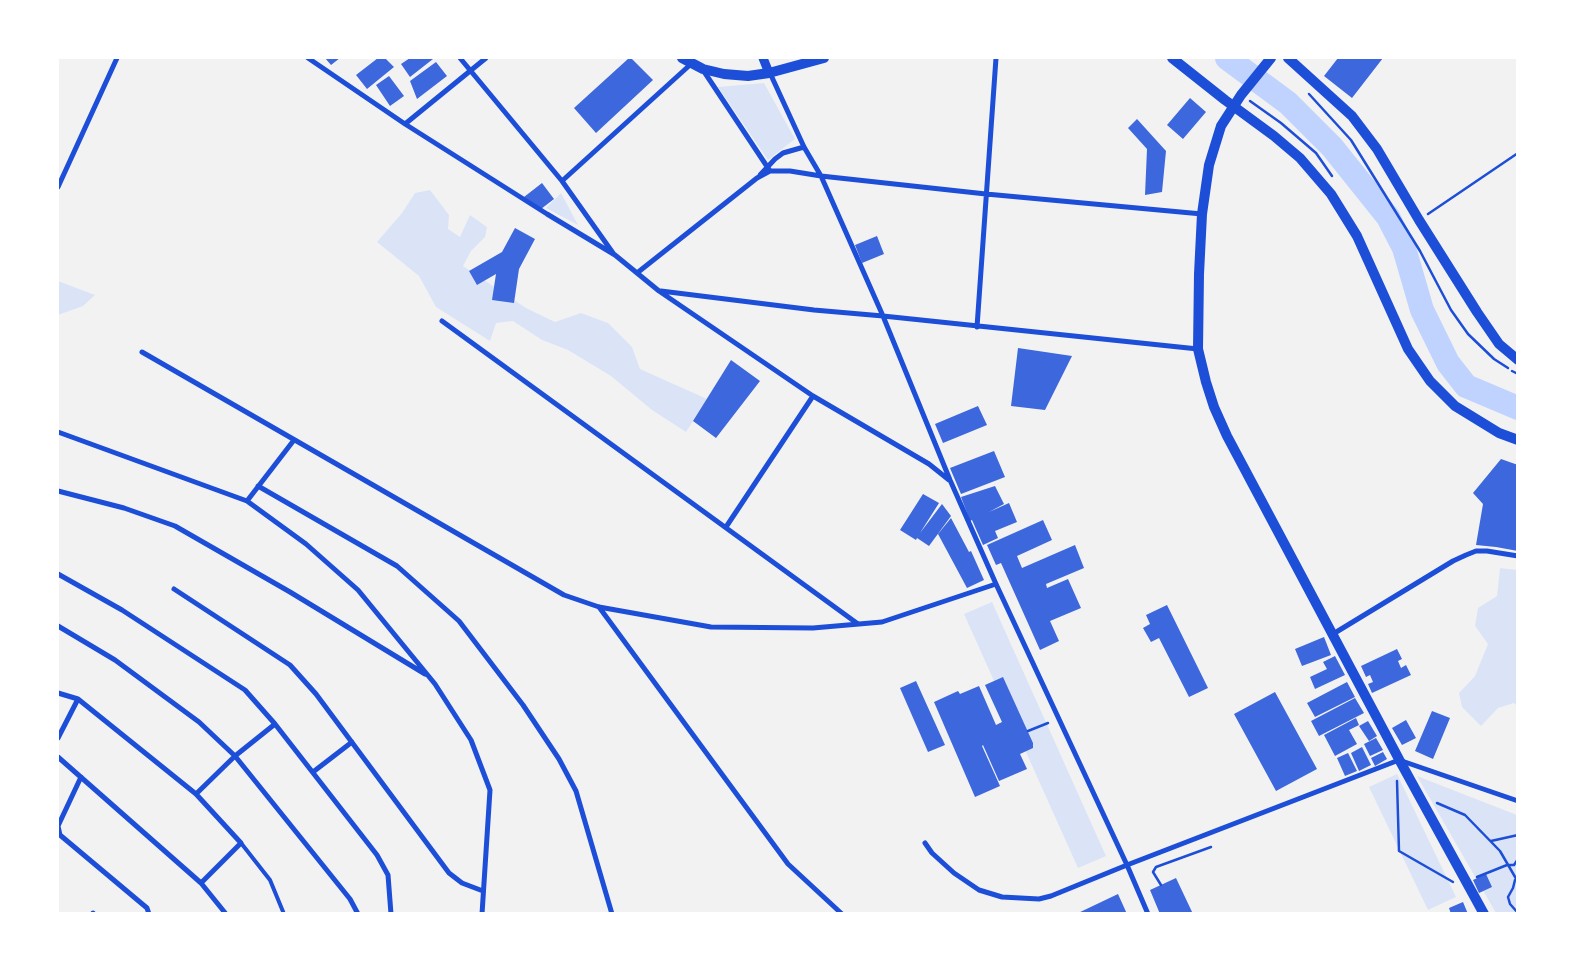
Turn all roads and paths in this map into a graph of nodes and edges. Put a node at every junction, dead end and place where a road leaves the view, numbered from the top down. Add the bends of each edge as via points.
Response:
1 (116, 58) edge
2 (308, 58) edge
3 (460, 58) edge
4 (486, 58) edge
5 (682, 58) edge
6 (763, 58) edge
7 (824, 58) edge
8 (996, 58) edge
9 (1172, 58) edge
10 (1288, 58) edge
11 (1270, 59) edge
12 (692, 64) junction
13 (703, 69) junction
14 (470, 71) junction
15 (770, 73) junction
16 (1304, 89) dead end
17 (1234, 106) junction
18 (405, 124) junction
19 (804, 147) junction
20 (1518, 153) edge
21 (768, 169) junction
22 (820, 176) junction
23 (562, 181) junction
24 (58, 187) edge
25 (986, 194) junction
26 (1202, 214) junction
27 (1419, 220) junction
28 (615, 255) junction
29 (637, 273) junction
30 (659, 290) junction
31 (882, 316) junction
32 (442, 320) dead end
33 (977, 327) junction
34 (1198, 349) junction
35 (142, 352) dead end
36 (1518, 360) edge
37 (1518, 374) edge
38 (813, 396) junction
39 (58, 432) edge
40 (294, 440) junction
41 (1518, 440) edge
42 (950, 480) junction
43 (258, 486) junction
44 (58, 491) edge
45 (247, 501) junction
46 (726, 527) junction
47 (1518, 556) edge
48 (58, 574) edge
49 (996, 584) junction
50 (174, 589) dead end
51 (599, 607) junction
52 (858, 624) junction
53 (58, 626) edge
54 (1333, 634) junction
55 (430, 677) junction
56 (58, 693) edge
57 (78, 699) junction
58 (1048, 723) dead end
59 (275, 724) junction
60 (1028, 731) dead end
61 (58, 738) edge
62 (352, 742) junction
63 (235, 756) junction
64 (58, 757) edge
65 (1400, 761) junction
66 (313, 772) junction
67 (81, 777) junction
68 (196, 794) junction
69 (1420, 796) junction
70 (1518, 801) edge
71 (1518, 834) edge
72 (1491, 841) junction
73 (241, 843) junction
74 (925, 843) dead end
75 (1211, 847) dead end
76 (1518, 859) edge
77 (1127, 865) junction
78 (1507, 865) junction
79 (1466, 881) junction
80 (1516, 881) edge
81 (201, 882) junction
82 (1161, 885) dead end
83 (483, 891) junction
84 (1473, 894) junction
85 (1518, 913) edge
86 (149, 914) edge
87 (226, 914) edge
88 (284, 914) edge
89 (358, 914) edge
90 (391, 914) edge
91 (482, 914) edge
92 (612, 914) edge
93 (842, 914) edge
94 (1148, 914) edge
95 (1484, 914) edge

1 - 24 street
2 - 18 street
3 - 14 street
4 - 14 street
5 - 12 main road
6 - 15 street
7 - 15 main road
8 - 25 street
9 - 17 main road
10 - 27 main road via 1352,116 1378,149
11 - 17 main road
12 - 13 main road
12 - 23 street
13 - 15 main road via 748,76
13 - 21 street
14 - 18 street
14 - 23 street
15 - 19 street
16 - 37 path via 1351,140 1468,334 1494,359
17 - 26 main road via 1217,137
17 - 41 main road via 1300,158 1330,194 1357,236 1408,349 1430,381 1455,406 1499,433
18 - 28 street
19 - 21 street via 783,153
19 - 22 street
20 - 27 path
21 - 22 street
21 - 29 street
22 - 25 street
22 - 31 street
23 - 28 street
25 - 26 street
25 - 33 street
26 - 34 main road
27 - 36 main road via 1499,344
28 - 29 street
29 - 30 street
30 - 31 street
30 - 38 street
31 - 33 street
31 - 42 street
32 - 46 street
33 - 34 street
34 - 54 main road via 1214,407 1227,436
35 - 40 street
38 - 42 street via 929,464
38 - 46 street
39 - 45 street
40 - 43 street
40 - 51 street via 564,596
42 - 49 street
43 - 45 street
43 - 92 street via 397,566 459,622 523,705 576,791
44 - 55 street via 124,508 175,526
45 - 55 street via 306,544 358,590
46 - 52 street
47 - 54 street via 1487,551 1466,555
48 - 59 street via 122,610 245,690
49 - 52 street via 882,622
49 - 77 street
50 - 62 street via 290,665
51 - 52 street via 711,628 814,628
51 - 93 street via 788,864
53 - 63 street via 115,660 199,722
54 - 65 main road
55 - 83 street via 471,740 490,790
56 - 57 street
57 - 61 street
57 - 68 street
58 - 60 path
59 - 63 street
59 - 66 street
62 - 66 street
62 - 83 street via 449,873 462,884
63 - 68 street
63 - 89 street via 350,899
64 - 67 street
65 - 69 main road
65 - 70 street
65 - 77 street
65 - 84 path via 1396,785 1399,851
66 - 90 street via 377,855 388,875
67 - 81 street
67 - 86 street via 58,826 60,834 147,908
68 - 73 street
69 - 72 path via 1466,815
69 - 79 main road
71 - 72 path
72 - 78 path
73 - 81 street
73 - 88 lane via 270,880
74 - 77 street via 932,854 979,890 1015,899 1051,896
75 - 82 path via 1156,867 1153,872
76 - 78 path
77 - 94 street
78 - 79 path
78 - 80 path
79 - 84 main road
80 - 85 path via 1508,897
81 - 87 street
83 - 91 street
84 - 95 main road

